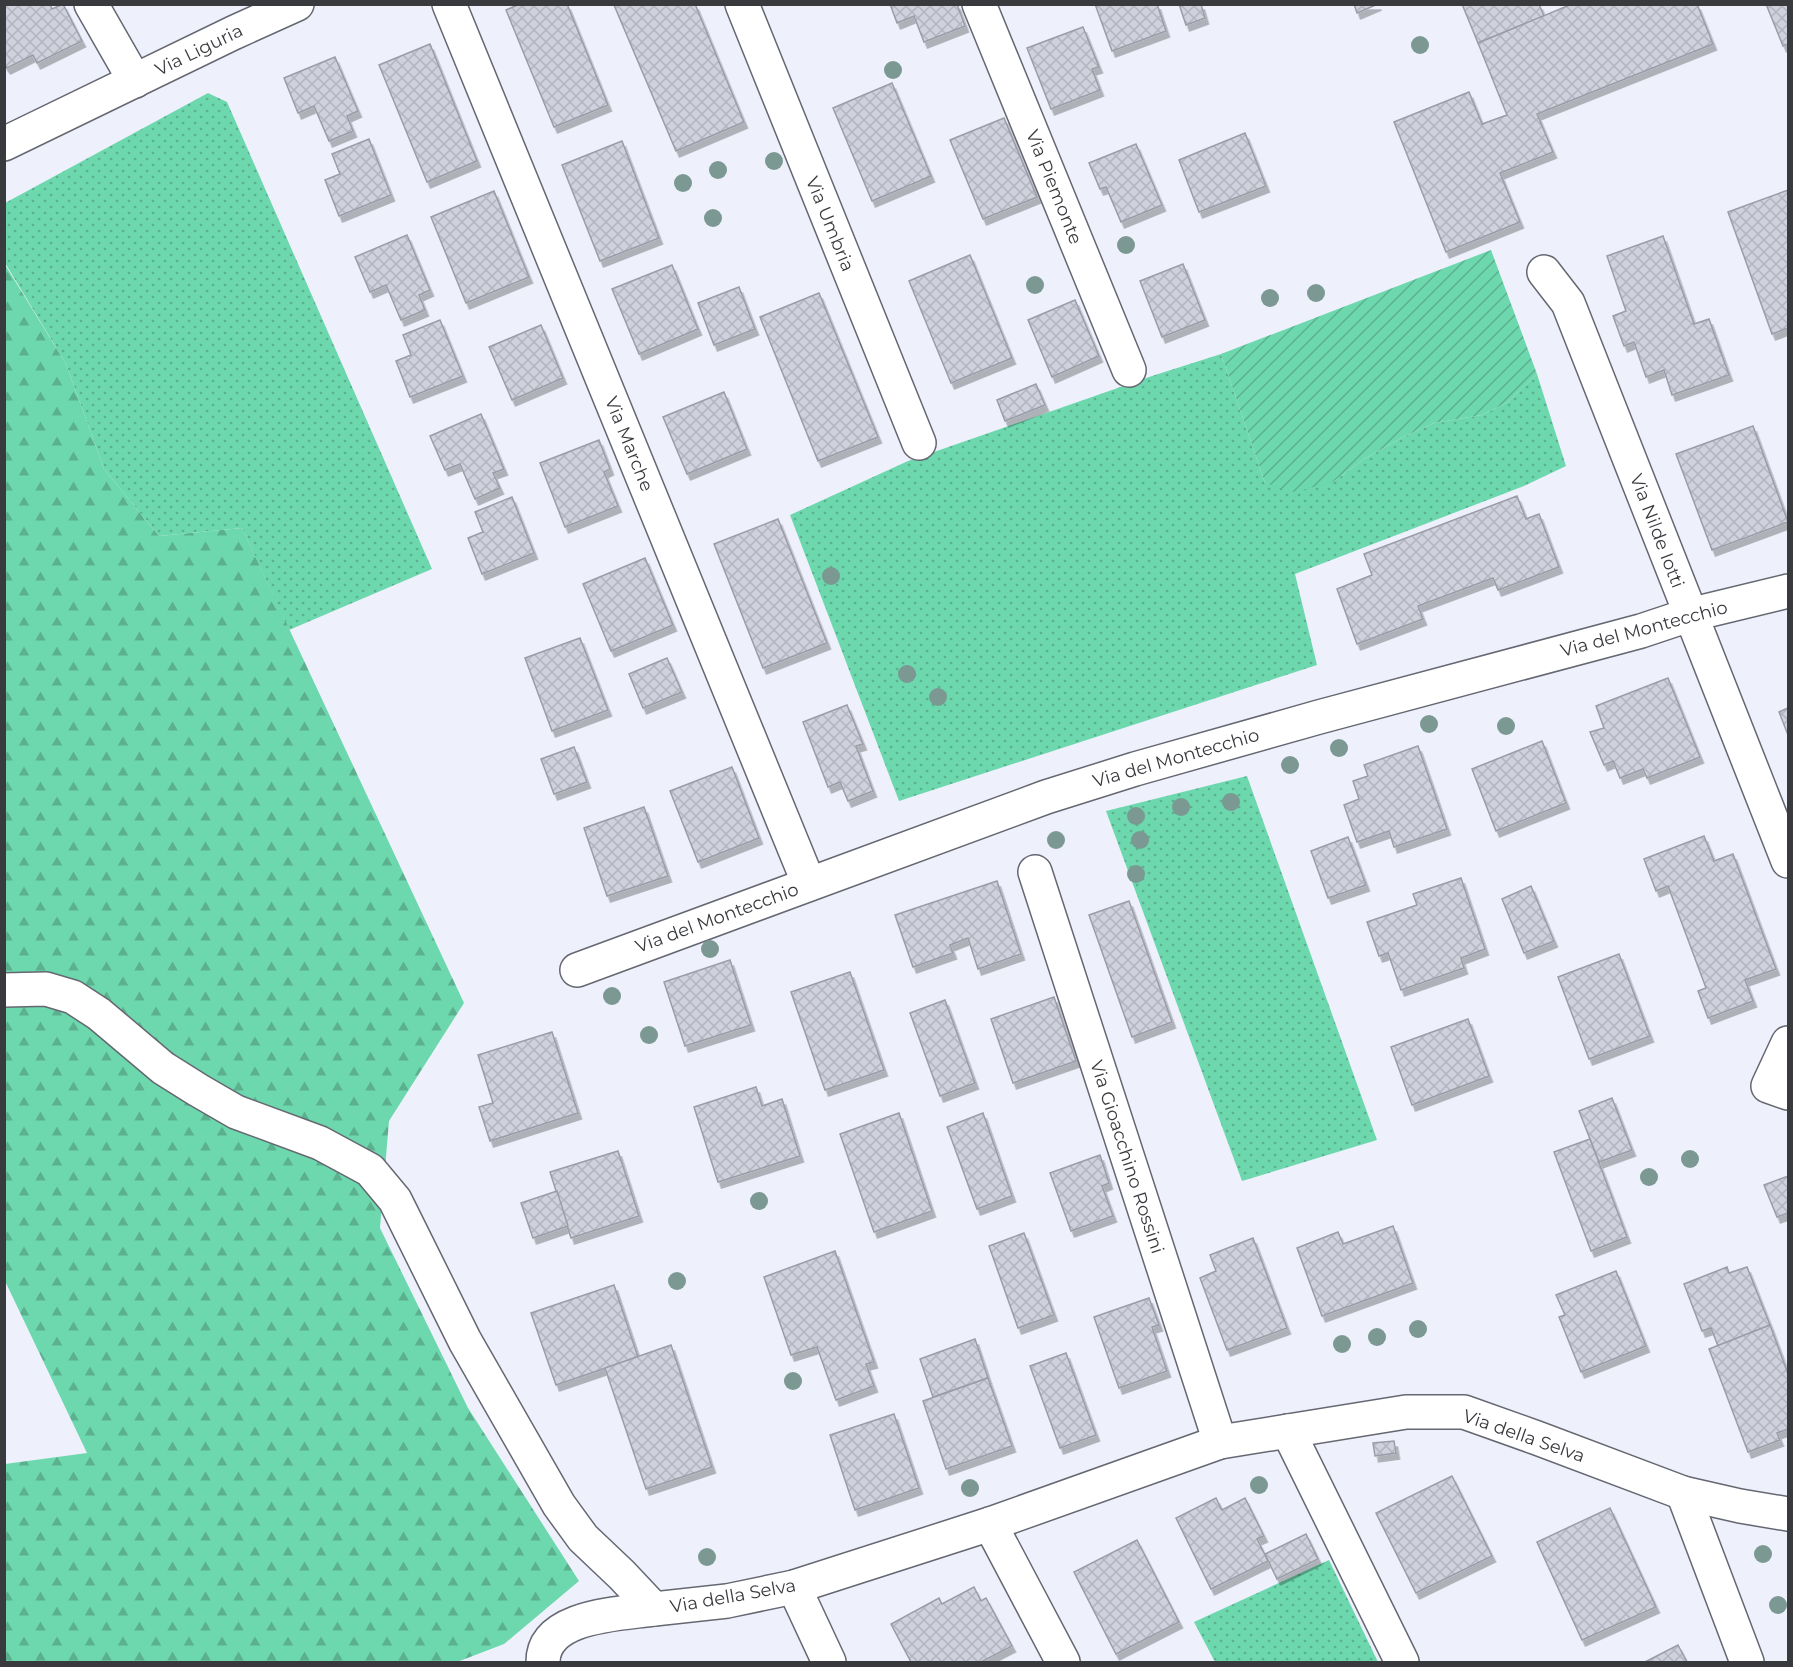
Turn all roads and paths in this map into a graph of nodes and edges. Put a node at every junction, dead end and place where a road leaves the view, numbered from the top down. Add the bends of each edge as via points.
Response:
1 (91, 4) edge
2 (297, 4) edge
3 (449, 4) edge
4 (742, 4) edge
5 (979, 4) edge
6 (135, 81) junction
7 (4, 144) edge
8 (1544, 272) dead end
9 (1129, 370) dead end
10 (919, 443) dead end
11 (1788, 591) edge
12 (1689, 615) junction
13 (1788, 861) edge
14 (1035, 872) dead end
15 (808, 884) junction
16 (577, 970) dead end
17 (4, 990) edge
18 (1788, 1043) edge
19 (1788, 1093) edge
20 (1288, 1431) junction
21 (1220, 1442) junction
22 (1683, 1493) junction
23 (1788, 1514) edge
24 (990, 1524) junction
25 (794, 1587) junction
26 (654, 1609) junction
27 (543, 1662) edge
28 (829, 1662) edge
29 (1063, 1662) edge
30 (1402, 1662) edge
31 (1747, 1662) edge

1 - 6 street, Via Liguria
2 - 6 street, Via Liguria
3 - 15 street, Via Marche
4 - 10 street, Via Umbria
5 - 9 street, Via Piemonte
6 - 7 street, Via Liguria
8 - 12 street, Via Nilde Iotti via 1568,303
11 - 12 street, Via del Montecchio
12 - 13 street, Via Nilde Iotti
12 - 15 street, Via del Montecchio via 1135,769 1046,797
14 - 21 street, Via Gioacchino Rossini
15 - 16 street, Via del Montecchio
17 - 26 street, Via della Selva via 46,989 73,997 163,1068 198,1090 236,1112 320,1143 370,1170 394,1200 465,1341 559,1505 583,1538
18 - 19 street via 1768,1086
20 - 21 street, Via della Selva
20 - 22 street, Via della Selva via 1406,1412 1464,1412
20 - 30 street
21 - 24 street, Via della Selva
22 - 23 street, Via della Selva
22 - 31 street
24 - 25 street, Via della Selva
24 - 29 street
25 - 26 street, Via della Selva via 727,1601
25 - 28 street
26 - 27 street via 582,1620 556,1633

